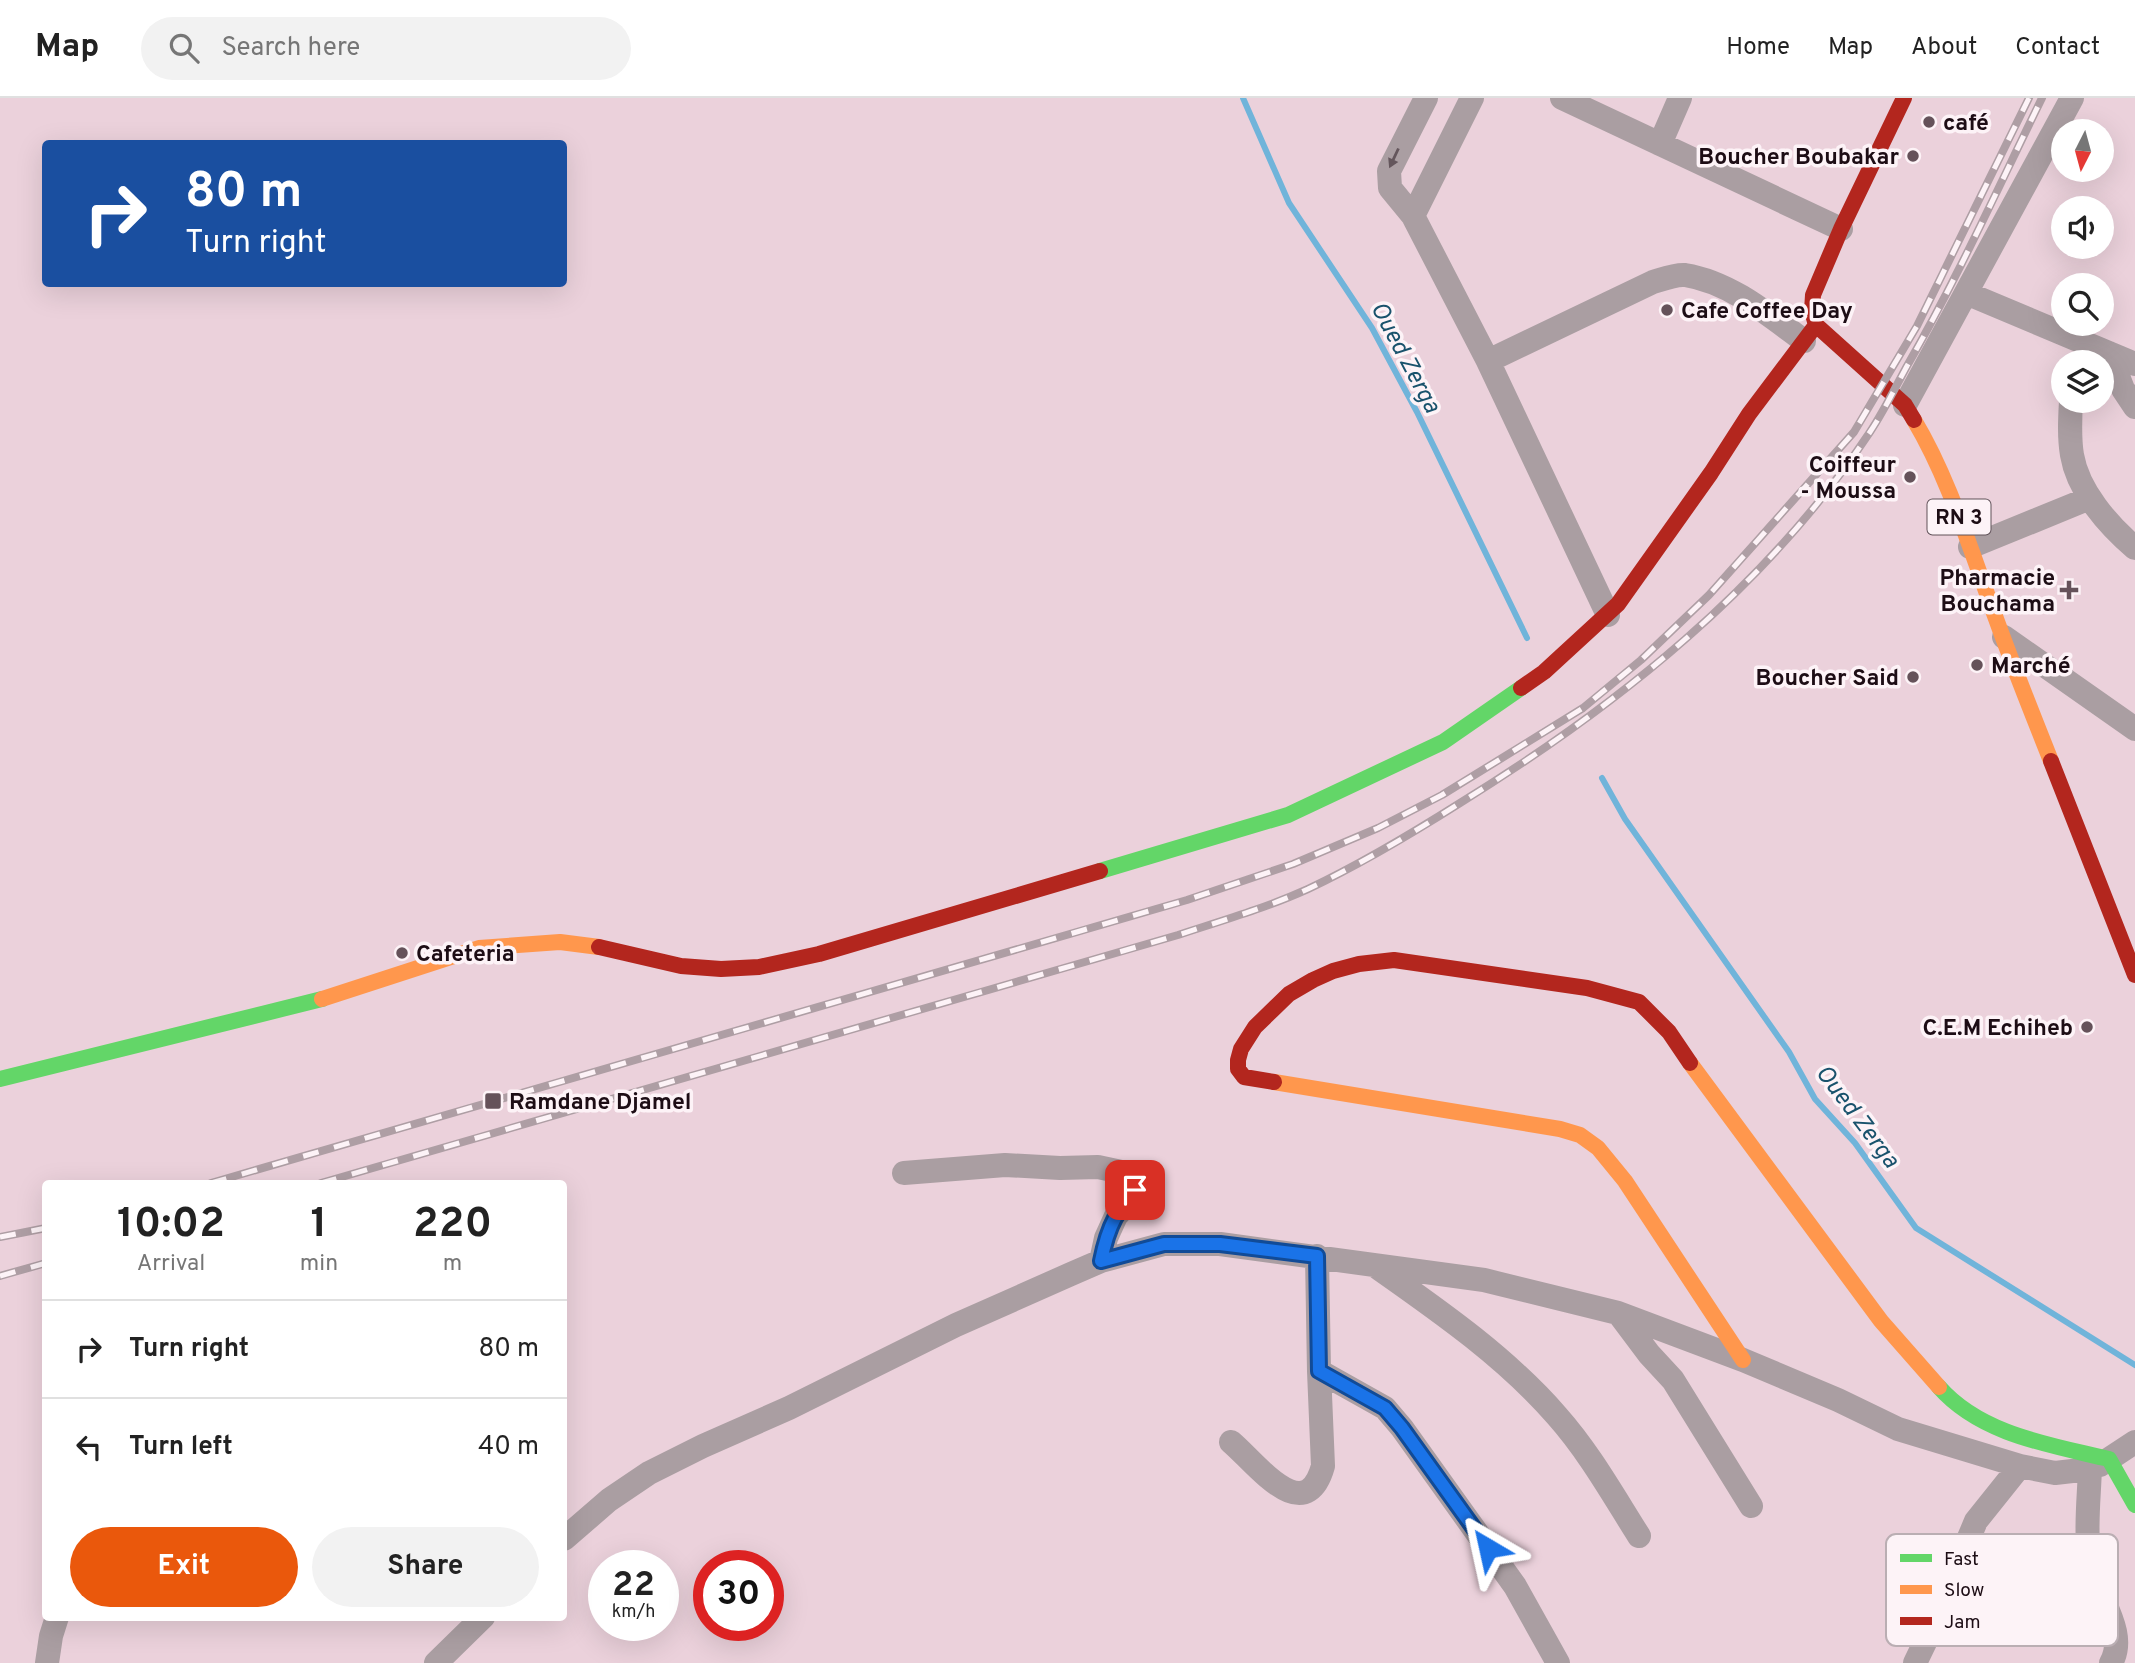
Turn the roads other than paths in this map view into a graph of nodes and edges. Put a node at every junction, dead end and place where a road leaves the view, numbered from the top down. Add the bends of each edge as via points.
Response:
1 (1426, 98) edge
2 (1472, 98) edge
3 (1562, 98) edge
4 (1680, 98) edge
5 (1904, 98) edge
6 (2072, 98) edge
7 (1660, 144) junction
8 (1413, 216) junction
9 (1841, 229) junction
10 (1966, 293) junction
11 (1810, 333) junction
12 (2073, 337) junction
13 (2072, 350) edge
14 (2102, 350) edge
15 (2114, 355) edge
16 (1488, 361) junction
17 (2135, 364) edge
18 (2114, 366) edge
19 (1905, 405) junction
20 (2135, 407) edge
21 (2071, 413) edge
22 (2090, 498) junction
23 (1970, 547) junction
24 (2135, 548) edge
25 (1608, 615) junction
26 (2002, 636) junction
27 (2135, 729) edge
28 (2135, 975) edge
29 (0, 1079) edge
30 (904, 1173) dead end
31 (1317, 1256) junction
32 (1101, 1261) junction
33 (1371, 1263) junction
34 (1618, 1313) junction
35 (1743, 1360) junction
36 (1319, 1371) junction
37 (1231, 1442) dead end
38 (2135, 1442) edge
39 (2099, 1463) junction
40 (2020, 1466) junction
41 (2135, 1505) edge
42 (1751, 1506) dead end
43 (1971, 1534) edge
44 (2088, 1534) edge
45 (567, 1536) edge
46 (1639, 1536) dead end
47 (56, 1621) edge
48 (479, 1621) edge
49 (1923, 1646) edge
50 (2116, 1646) edge
51 (47, 1663) edge
52 (436, 1663) edge
53 (1558, 1663) edge
54 (1915, 1663) edge
55 (2111, 1663) edge

1 -> 8 street via 1389,171 1390,188
2 - 8 street
3 - 7 street
4 - 7 street
5 - 9 main road
6 - 10 street
7 - 9 street
8 - 16 street
9 - 11 main road via 1813,295
10 - 12 street
10 - 19 street
11 - 16 street via 1728,290 1682,274 1653,282
11 - 19 main road, RN 3
11 - 25 main road
12 - 13 street
12 - 14 street
15 - 17 street
16 - 25 street
18 - 20 street
19 - 23 main road, RN 3 via 1923,435
21 - 22 street via 2072,456
22 - 23 street
22 - 24 street
23 - 26 main road, RN 3
25 - 29 main road via 1544,672 1443,742 1288,816 819,954 759,967 721,969 681,966 571,943 479,948 305,1004
26 - 27 street
26 - 28 main road, RN 3
30 - 32 street via 1005,1165 1098,1167 1126,1173 1135,1190 1116,1216
31 - 32 street via 1220,1244 1164,1244
31 - 33 street
31 - 36 street
32 - 45 street via 956,1325 649,1474 609,1500
33 - 34 street via 1484,1280
33 - 46 street via 1514,1372 1557,1416
34 - 35 street
34 - 42 street via 1673,1380
35 - 39 main road via 1625,1181 1598,1148 1580,1135 1244,1077 1235,1062 1243,1045 1280,1002 1304,986 1325,974 1370,962 1394,960 1573,986 1639,1002 1669,1032 1881,1321 1948,1397 1983,1421
35 - 40 street via 1898,1429
36 - 37 street via 1323,1466 1313,1488 1294,1493 1281,1487
36 - 53 street via 1385,1408 1402,1428 1515,1586
38 - 39 street
39 - 40 street via 2055,1473
39 - 41 main road
39 - 44 street
40 - 43 street
47 - 51 street
48 - 52 street
49 - 54 street
50 - 55 street

